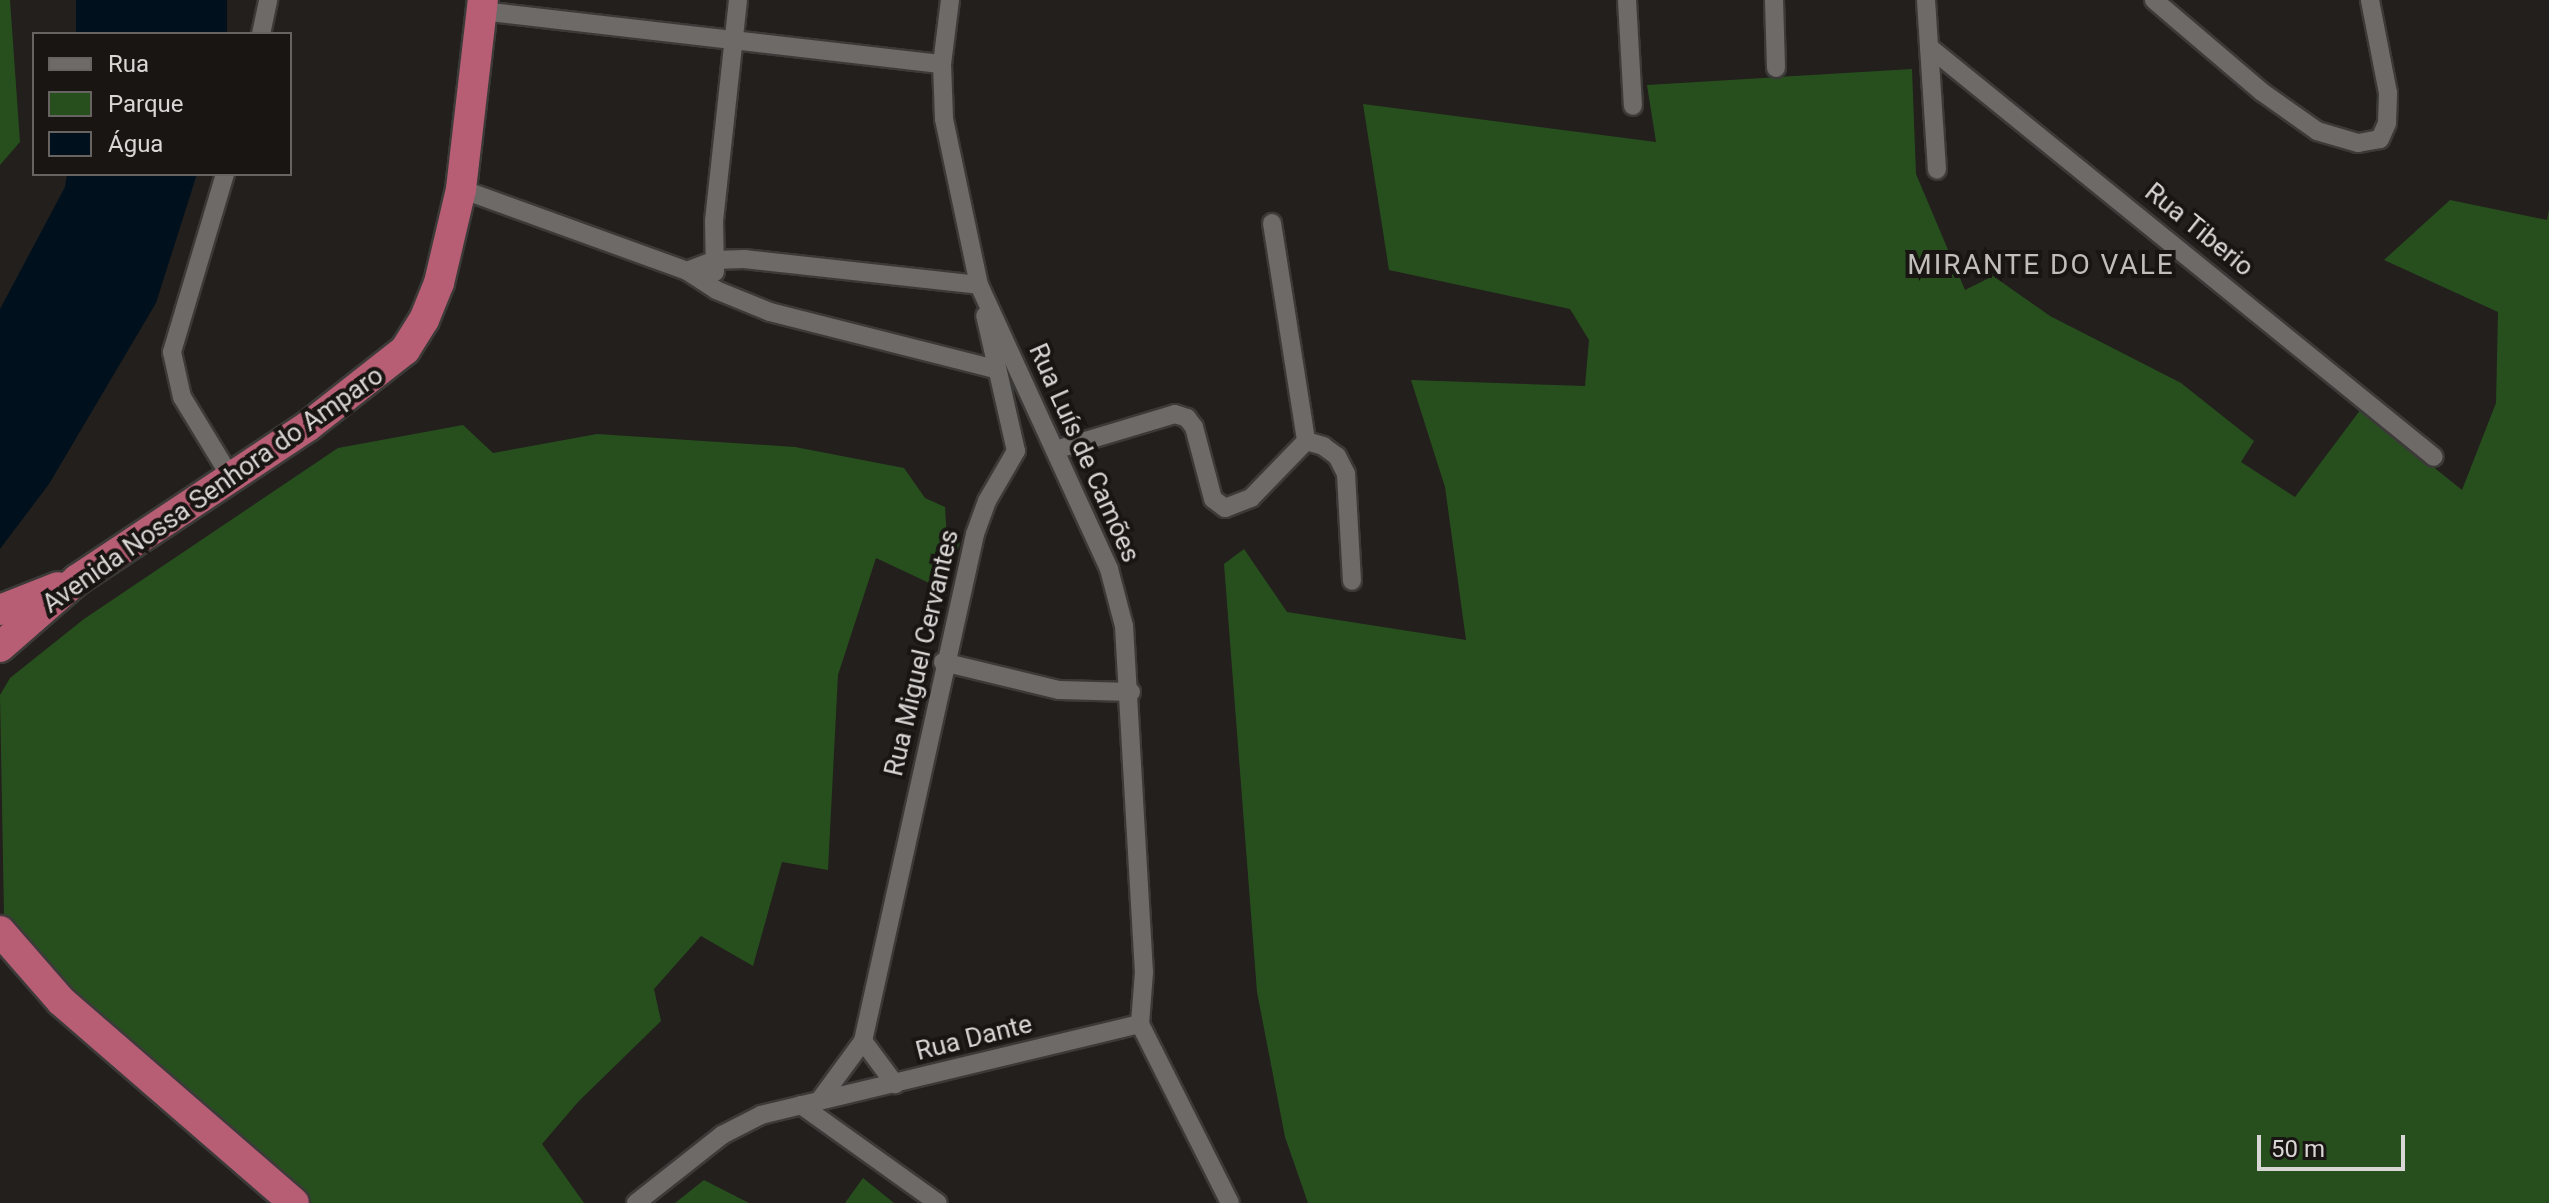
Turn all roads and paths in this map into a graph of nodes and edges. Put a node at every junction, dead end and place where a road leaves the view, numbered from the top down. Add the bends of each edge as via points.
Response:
1 (268, 0) edge
2 (738, 0) edge
3 (950, 0) edge
4 (1627, 0) edge
5 (1774, 0) edge
6 (1926, 0) edge
7 (2154, 0) edge
8 (2370, 0) edge
9 (483, 6) edge
10 (261, 32) edge
11 (734, 38) junction
12 (1929, 47) junction
13 (942, 64) junction
14 (1776, 68) dead end
15 (1633, 106) dead end
16 (1937, 170) dead end
17 (224, 176) edge
18 (461, 189) junction
19 (1272, 223) dead end
20 (715, 260) junction
21 (687, 271) junction
22 (979, 285) junction
23 (716, 290) junction
24 (995, 369) junction
25 (1306, 441) junction
26 (1055, 450) junction
27 (2434, 457) dead end
28 (230, 476) junction
29 (78, 579) junction
30 (1352, 581) dead end
31 (0, 610) edge
32 (0, 647) edge
33 (943, 662) junction
34 (1131, 692) junction
35 (0, 931) edge
36 (1140, 1024) junction
37 (863, 1041) junction
38 (895, 1084) junction
39 (810, 1103) junction
40 (294, 1203) edge
41 (636, 1203) edge
42 (938, 1203) edge
43 (1230, 1203) edge

1 - 10 street
2 - 11 street
3 - 13 street, Rua Luís de Camões
4 - 15 street
5 - 14 street
6 - 12 street
7 - 8 street via 2262,92 2317,131 2358,143 2380,139 2387,123 2388,93
9 - 11 street
9 - 18 highway, Avenida Nossa Senhora do Amparo
11 - 13 street
11 - 20 street via 714,221
12 - 16 street
12 - 27 street, Rua Tiberio
13 - 22 street, Rua Luís de Camões via 951,171
17 - 28 street via 172,352 182,397
18 - 21 street
18 - 28 highway, Avenida Nossa Senhora do Amparo via 439,283 405,350 307,427
19 - 25 street
20 - 21 street
20 - 22 street via 776,261
20 - 23 street
21 - 23 street
22 - 24 street, Rua Miguel Cervantes
22 - 26 street, Rua Luís de Camões
23 - 24 street via 822,327
24 - 33 street, Rua Miguel Cervantes via 1016,451 975,534
25 - 26 street via 1251,498 1225,508 1213,499 1194,427 1175,414
25 - 30 street via 1337,456 1346,474
26 - 34 street, Rua Luís de Camões via 1109,569 1124,626
28 - 29 highway, Avenida Nossa Senhora do Amparo
29 - 31 highway
29 - 32 highway, Avenida Nossa Senhora do Amparo
33 - 34 street via 1059,690
33 - 37 street, Rua Miguel Cervantes
34 - 36 street, Rua Luís de Camões via 1144,972
35 - 40 highway via 61,1001
36 - 38 street, Rua Dante
36 - 43 street
37 - 38 street
37 - 39 street, Rua Miguel Cervantes
38 - 39 street, Rua Dante
39 - 41 street, Rua Dante via 741,1123
39 - 42 street

